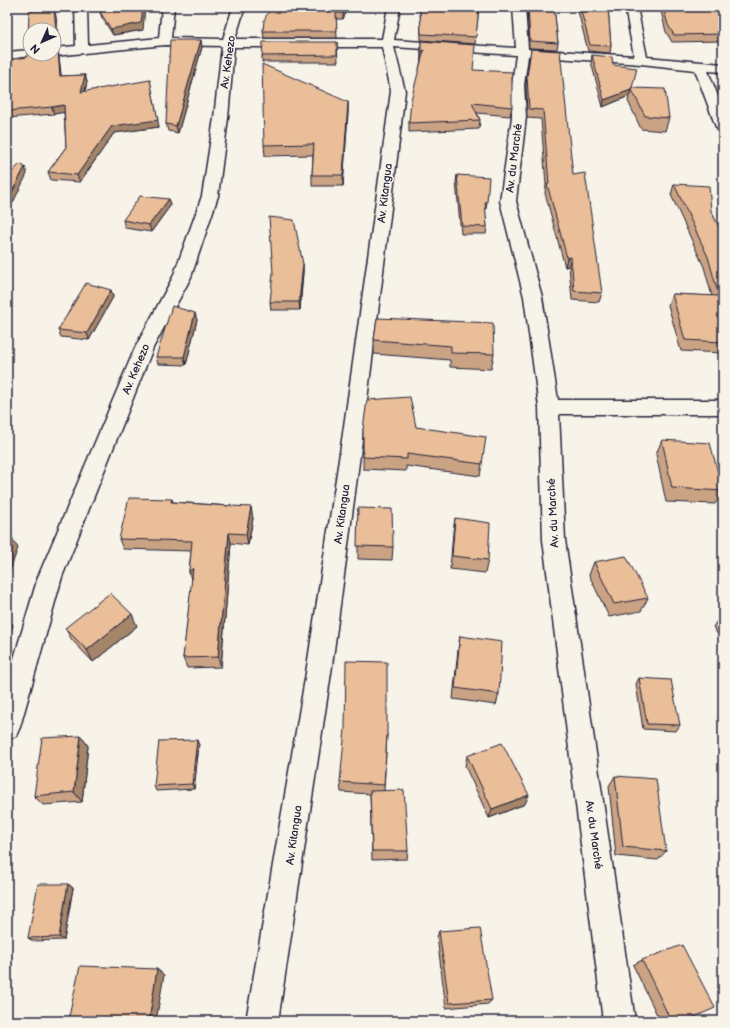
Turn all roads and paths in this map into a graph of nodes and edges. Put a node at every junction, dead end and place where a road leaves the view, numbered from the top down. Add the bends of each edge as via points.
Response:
1 (81, 7) edge
2 (168, 7) edge
3 (239, 7) edge
4 (394, 7) edge
5 (519, 7) edge
6 (631, 7) edge
7 (165, 41) junction
8 (228, 43) junction
9 (387, 43) junction
10 (82, 49) junction
11 (62, 51) edge
12 (522, 53) junction
13 (22, 55) edge
14 (7, 56) edge
15 (641, 60) junction
16 (700, 67) junction
17 (723, 68) edge
18 (723, 127) edge
19 (723, 407) edge
20 (549, 408) junction
21 (7, 727) edge
22 (262, 1021) edge
23 (619, 1021) edge

1 - 10 street
2 - 7 street
3 - 8 street, Av. Kehezo
4 - 9 street, Av. Kitangua
5 - 12 street, Av. du Marché
6 - 15 street
7 - 8 street
7 - 10 street
8 - 9 street
8 - 21 street, Av. Kehezo via 210,196 182,277 144,348 50,577
9 - 12 street
9 - 22 street, Av. Kitangua via 398,91 362,374 288,873
10 - 11 street
12 - 15 street
12 - 20 street, Av. du Marché via 518,85 519,117 508,201 533,297
13 - 14 street
15 - 16 street
16 - 17 street
16 - 18 street
19 - 20 street
20 - 23 street, Av. du Marché via 554,540

